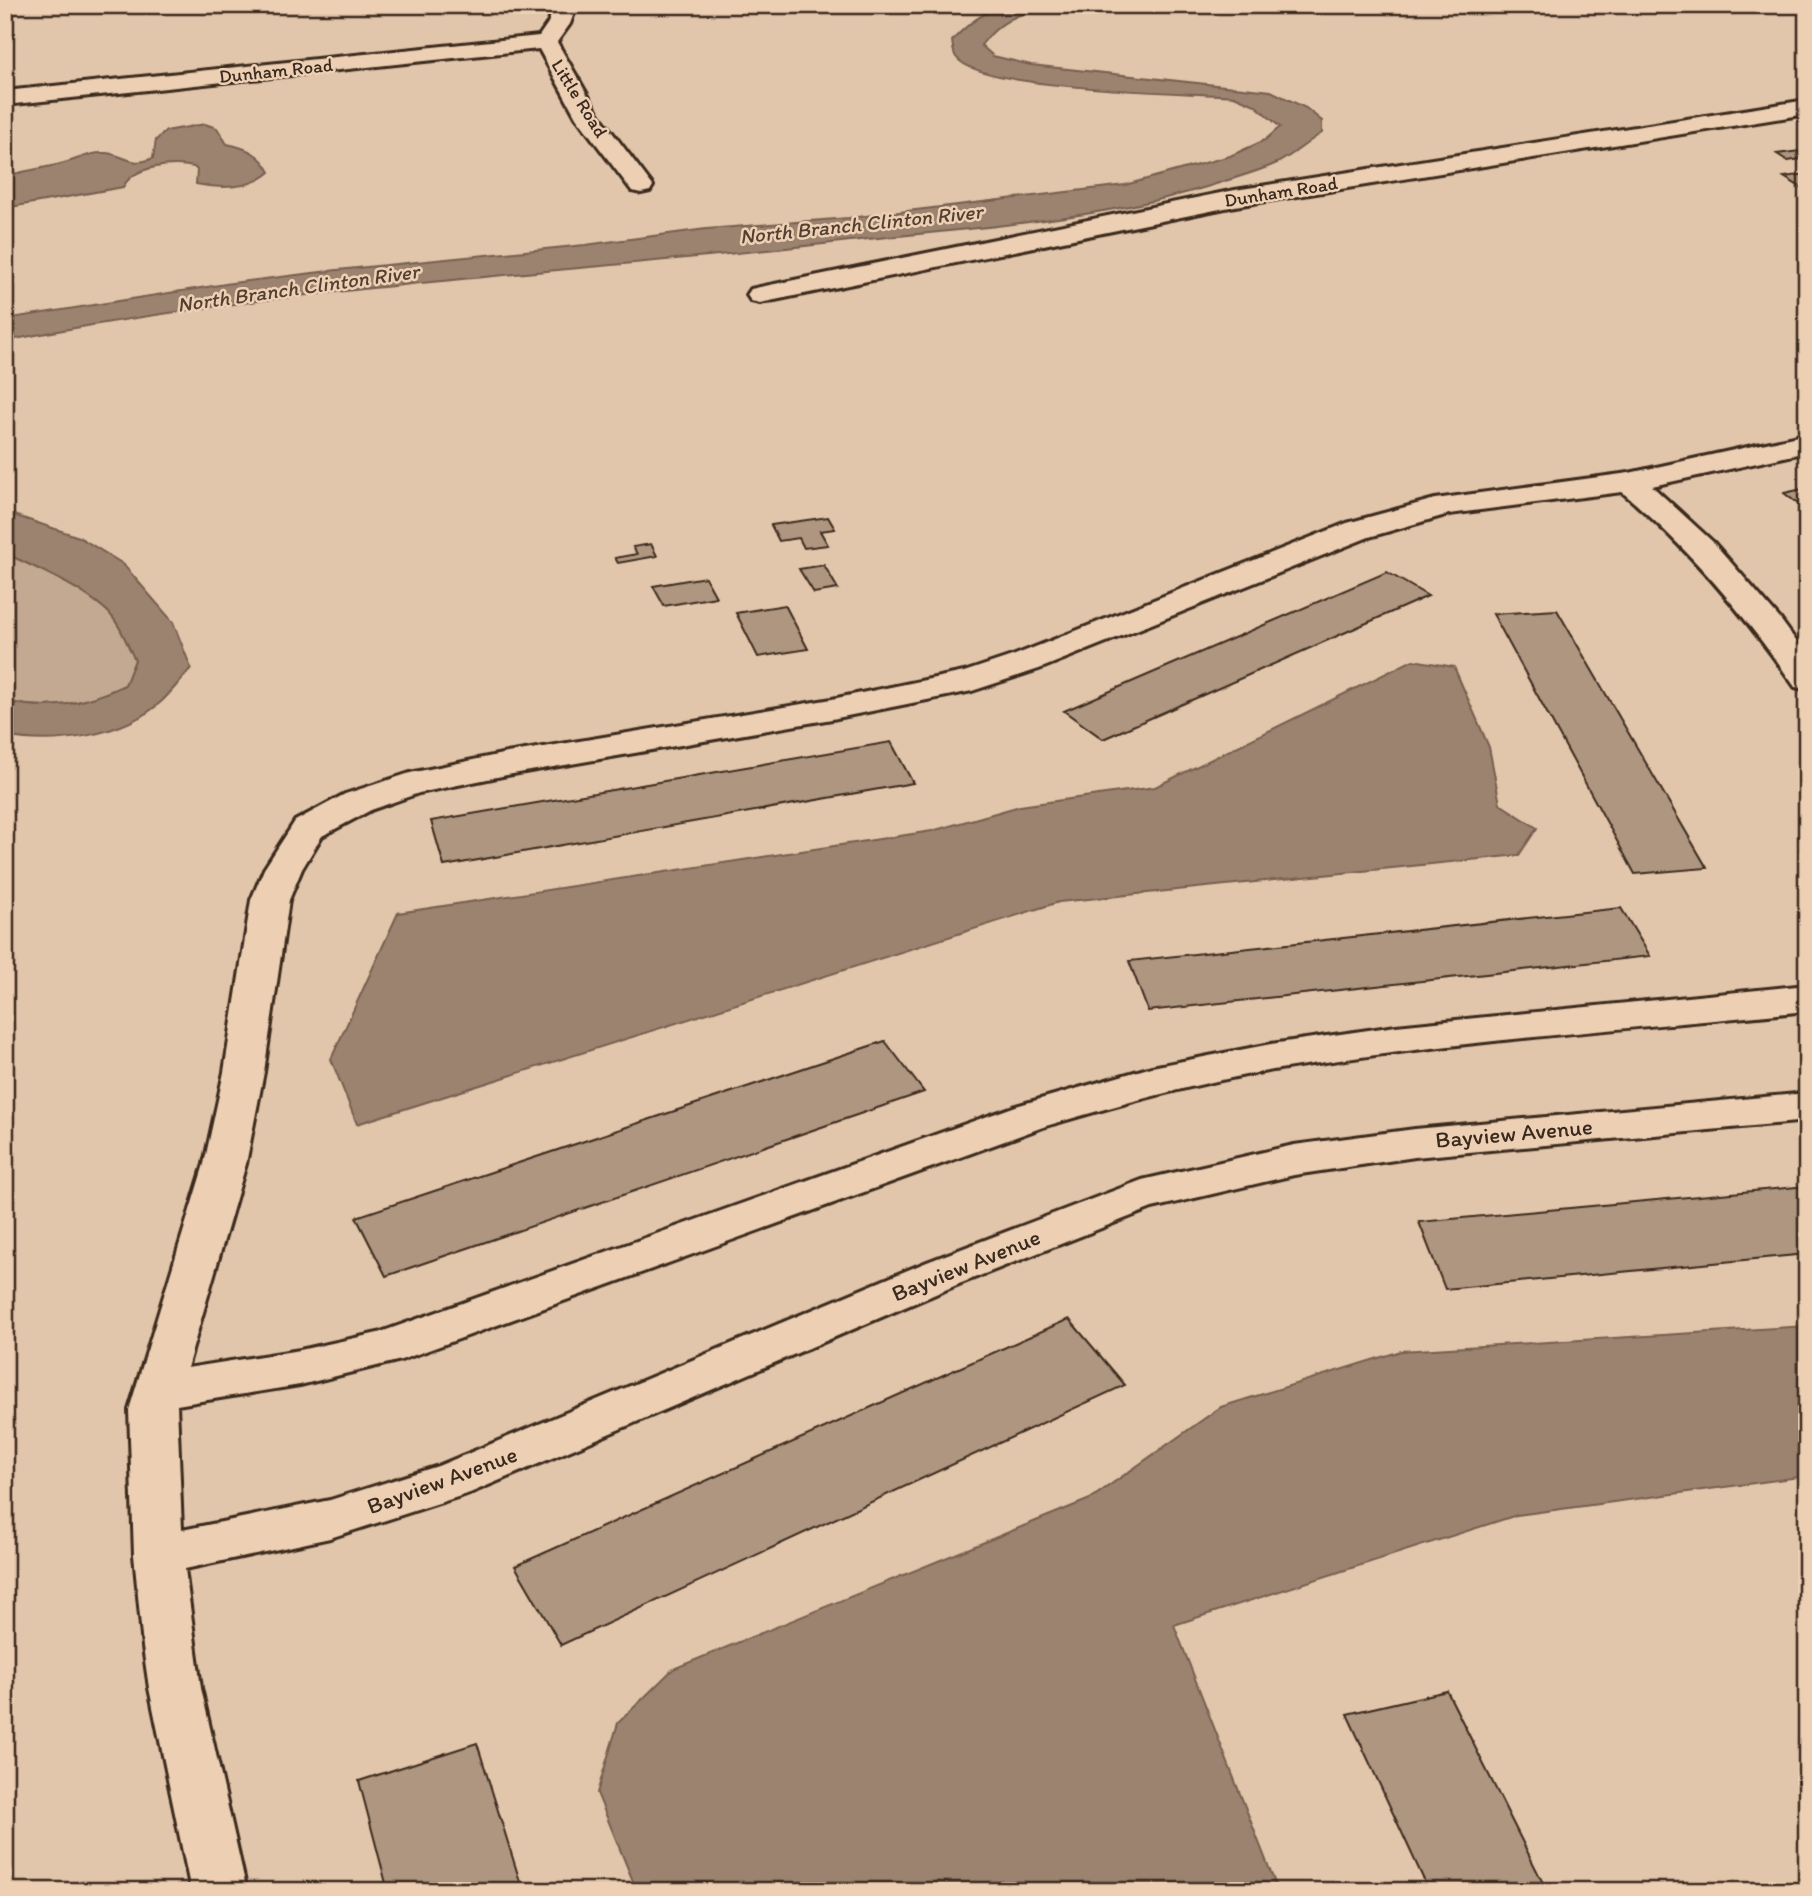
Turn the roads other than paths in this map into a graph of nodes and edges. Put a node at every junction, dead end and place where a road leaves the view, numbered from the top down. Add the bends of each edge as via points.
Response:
1 (566, 5) edge
2 (546, 42) junction
3 (5, 98) edge
4 (1807, 107) edge
5 (641, 186) dead end
6 (760, 295) dead end
7 (1807, 443) edge
8 (1629, 482) junction
9 (1807, 680) edge
10 (1807, 998) edge
11 (1807, 1107) edge
12 (157, 1390) junction
13 (159, 1555) junction
14 (219, 1891) edge

1 - 2 street, Little Road
2 - 3 street, Dunham Road
2 - 5 street, Little Road via 588,117
4 - 6 street, Dunham Road via 1235,198
7 - 8 street
8 - 9 street via 1711,557
8 - 12 street via 1469,501 1382,521 972,681 447,776 385,792 320,820 293,851 271,900 225,1164
10 - 12 street via 1396,1039 1164,1078 1031,1116 384,1348 232,1380
11 - 13 street, Bayview Avenue via 1415,1143 1294,1160 1142,1195 417,1493 298,1526
12 - 13 street via 152,1438
13 - 14 street via 174,1688

